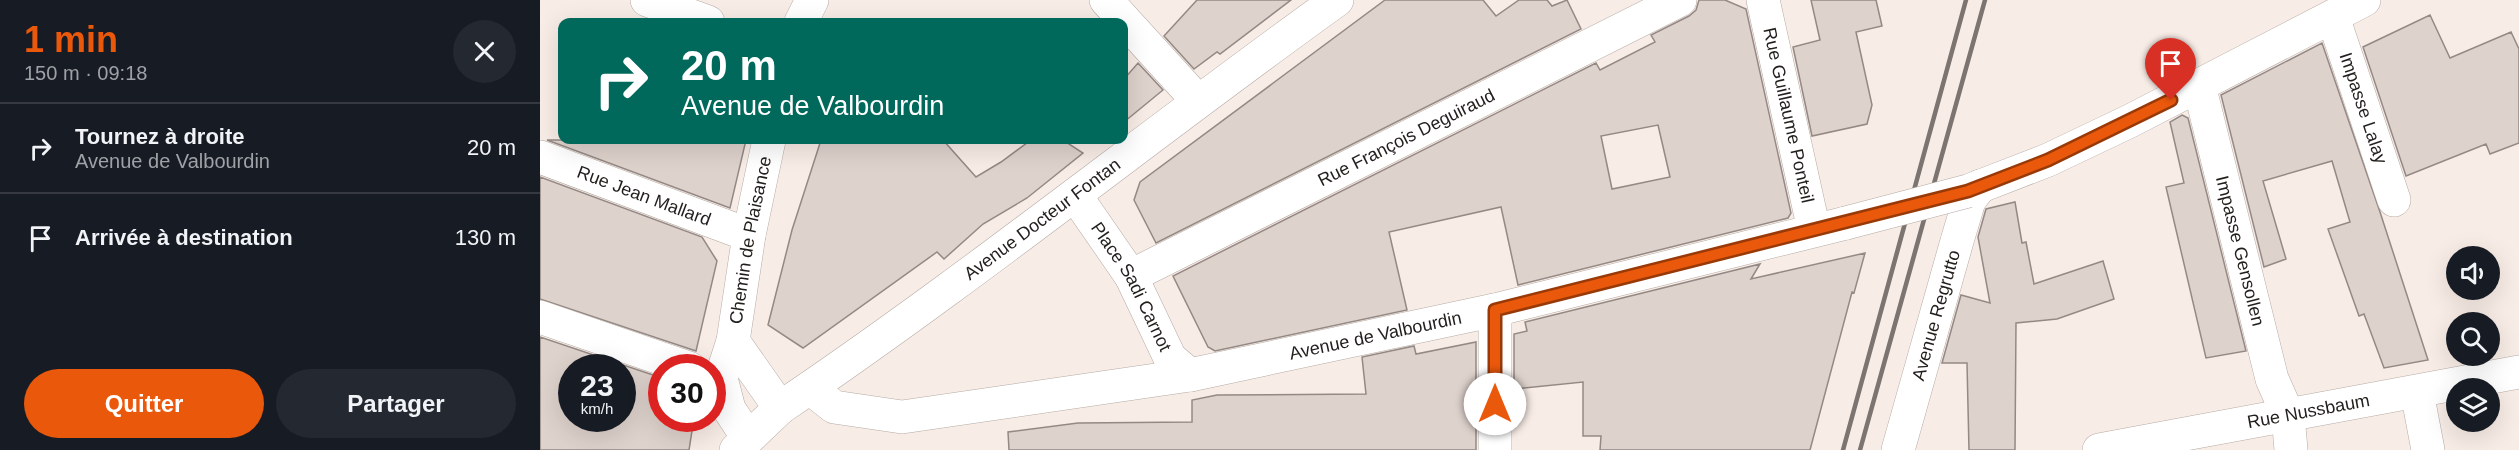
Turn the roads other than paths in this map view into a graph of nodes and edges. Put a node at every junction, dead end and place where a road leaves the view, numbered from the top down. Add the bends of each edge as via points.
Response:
1 (647, 0) edge
2 (812, 0) edge
3 (1106, 0) edge
4 (1337, 0) edge
5 (1680, 0) edge
6 (1763, 0) edge
7 (2364, 0) edge
8 (2333, 17) junction
9 (697, 18) edge
10 (803, 18) edge
11 (1123, 18) edge
12 (1128, 24) edge
13 (2199, 85) junction
14 (1198, 100) junction
15 (768, 144) edge
16 (540, 157) edge
17 (1974, 189) junction
18 (1075, 195) junction
19 (2394, 200) dead end
20 (1815, 230) junction
21 (749, 235) junction
22 (1131, 276) junction
23 (1495, 310) junction
24 (540, 317) edge
25 (733, 340) junction
26 (648, 354) edge
27 (726, 356) edge
28 (2519, 372) edge
29 (1190, 375) junction
30 (810, 388) junction
31 (2417, 392) junction
32 (726, 401) edge
33 (780, 408) junction
34 (2288, 415) junction
35 (742, 444) edge
36 (1495, 450) edge
37 (1898, 450) edge
38 (2099, 450) edge
39 (2291, 450) edge
40 (2428, 450) edge

1 - 9 street
2 - 10 street
3 - 11 street
4 - 14 street, Avenue Docteur Fontan
5 - 22 street, Rue François Deguiraud
6 - 20 street, Rue Guillaume Ponteil
7 - 8 street, Avenue de Valbourdin
8 - 13 street, Avenue de Valbourdin
8 - 19 street, Impasse Lalay
12 - 14 street
13 - 17 street, Avenue de Valbourdin via 2048,160
13 - 34 street, Impasse Gensollen via 2272,379
14 - 18 street, Avenue Docteur Fontan
15 - 21 street, Chemin de Plaisance
16 - 21 street, Rue Jean Mallard
17 - 20 street, Avenue de Valbourdin, bridge
17 - 37 street, Avenue Regrutto
18 - 22 street, Place Sadi Carnot
18 - 30 street, Avenue Docteur Fontan
20 - 23 street, Avenue de Valbourdin
21 - 25 street, Chemin de Plaisance
22 - 29 street, Place Sadi Carnot via 1170,357
23 - 29 street, Avenue de Valbourdin
23 - 36 street
24 - 26 street
25 - 27 street, Chemin de Plaisance
25 - 33 street, Chemin de Plaisance
28 - 31 street, Rue Nussbaum
29 - 30 street, Avenue de Valbourdin via 902,417 834,407
30 - 33 street, Avenue Docteur Fontan
31 - 34 street, Rue Nussbaum
31 - 40 street
32 - 35 street, Chemin de Plaisance
33 - 35 street, Avenue Docteur Fontan
34 - 38 street, Rue Nussbaum
34 - 39 street, Impasse Gensollen

